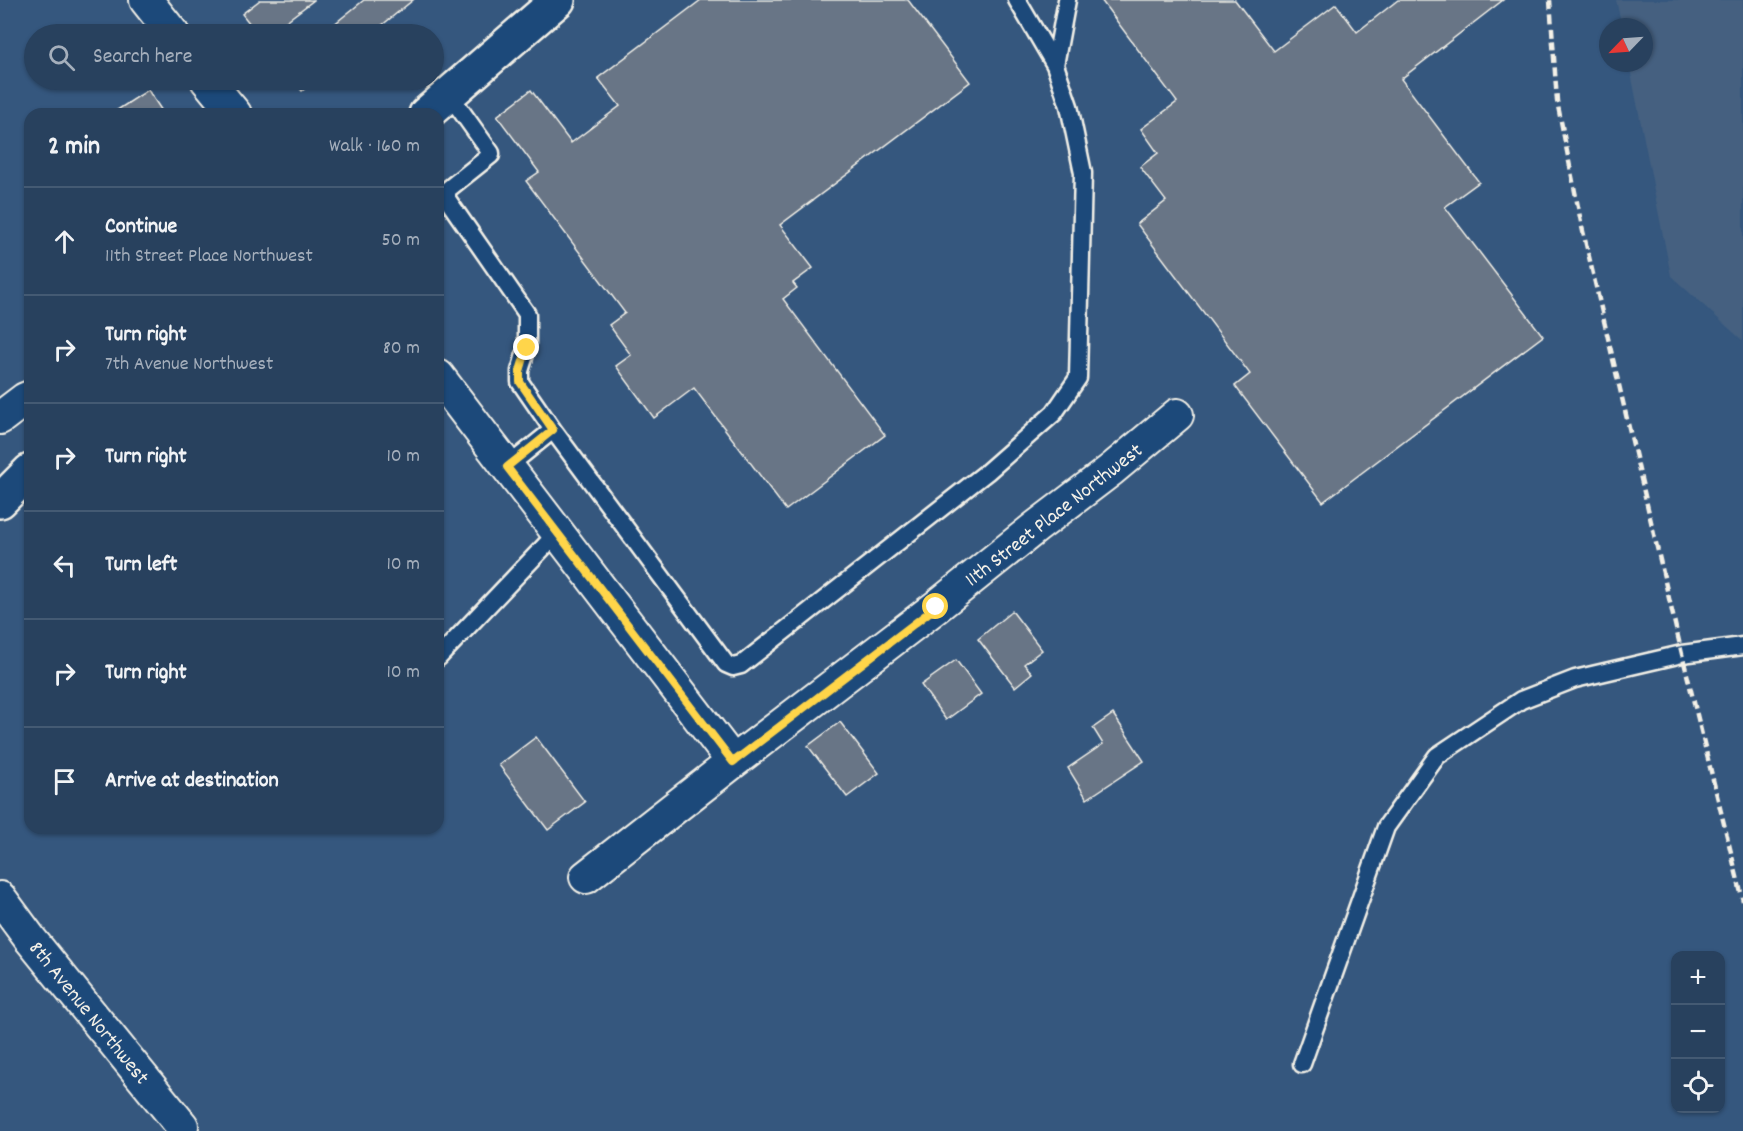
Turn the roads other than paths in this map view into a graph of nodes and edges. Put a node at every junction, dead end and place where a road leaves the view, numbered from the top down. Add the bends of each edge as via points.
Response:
1 (146, 0) edge
2 (558, 0) edge
3 (1017, 0) edge
4 (1067, 0) edge
5 (165, 24) edge
6 (1055, 65) junction
7 (215, 90) edge
8 (438, 104) edge
9 (230, 108) edge
10 (444, 110) edge
11 (444, 384) edge
12 (24, 400) edge
13 (1177, 415) dead end
14 (0, 418) edge
15 (553, 430) junction
16 (507, 467) junction
17 (24, 477) edge
18 (0, 501) edge
19 (558, 532) junction
20 (1743, 646) edge
21 (444, 652) edge
22 (733, 762) junction
23 (586, 877) dead end
24 (0, 898) edge
25 (1302, 1064) dead end
26 (182, 1126) dead end

1 - 5 street
2 - 8 main road
3 - 6 lane
4 - 6 lane
6 - 15 lane via 1069,106 1083,173 1078,378 1054,413 987,472 741,665 733,668 726,664
7 - 9 street
10 - 15 lane via 491,153 447,190 447,199 527,314 527,348 520,382
11 - 16 street
12 - 14 street
13 - 22 street, 11th Street Place Northwest
15 - 16 lane
16 - 19 street
17 - 18 main road
19 - 21 lane
19 - 22 street
20 - 25 lane via 1682,654 1575,679 1521,700 1437,756 1386,827
22 - 23 street, 11th Street Place Northwest
24 - 26 street, 8th Avenue Northwest

